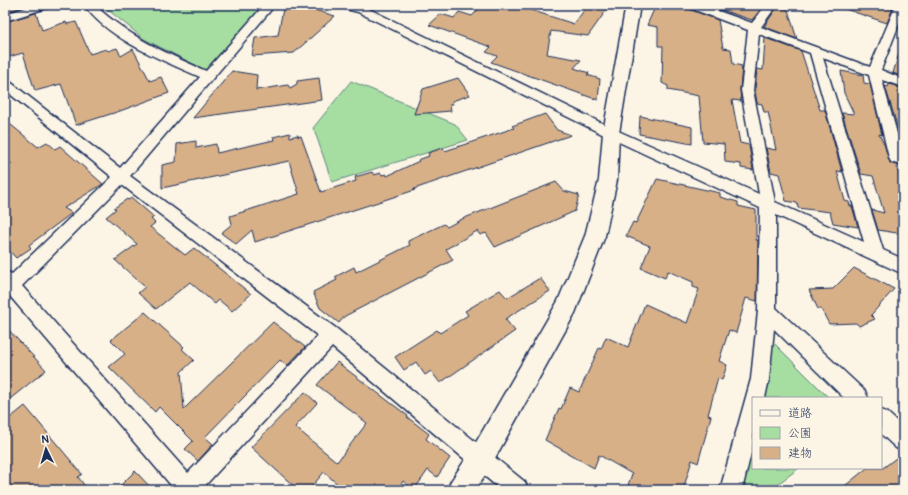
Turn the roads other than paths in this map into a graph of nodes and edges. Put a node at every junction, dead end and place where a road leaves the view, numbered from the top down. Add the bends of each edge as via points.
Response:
1 (46, 5) edge
2 (89, 5) edge
3 (270, 5) edge
4 (342, 5) edge
5 (633, 5) edge
6 (691, 5) edge
7 (772, 5) edge
8 (902, 5) edge
9 (5, 18) edge
10 (754, 28) junction
11 (815, 50) junction
12 (874, 72) junction
13 (208, 76) junction
14 (903, 83) edge
15 (5, 84) edge
16 (611, 133) junction
17 (903, 161) edge
18 (121, 177) junction
19 (768, 205) junction
20 (876, 254) junction
21 (903, 267) edge
22 (7, 284) edge
23 (767, 312) junction
24 (331, 335) junction
25 (755, 397) edge
26 (857, 397) edge
27 (752, 410) edge
28 (882, 421) edge
29 (903, 441) edge
30 (480, 460) junction
31 (188, 490) edge
32 (460, 490) edge
33 (517, 490) edge
34 (731, 490) edge

1 - 9 street
2 - 13 street via 117,31 154,52
3 - 13 street
4 - 16 street via 361,9
5 - 16 street
6 - 10 street
7 - 10 street
8 - 12 street
10 - 11 street
10 - 19 street via 747,90
11 - 12 street
11 - 20 street
12 - 14 street
12 - 17 street via 896,158
13 - 18 street
15 - 18 street
16 - 19 street
16 - 30 street via 608,180 592,243 567,306
18 - 22 street
18 - 24 street
19 - 20 street
19 - 23 street
20 - 21 street
22 - 31 street
23 - 25 street via 760,379
23 - 26 street
24 - 30 street
24 - 31 street
27 - 34 street
28 - 29 street
30 - 32 street
30 - 33 street

